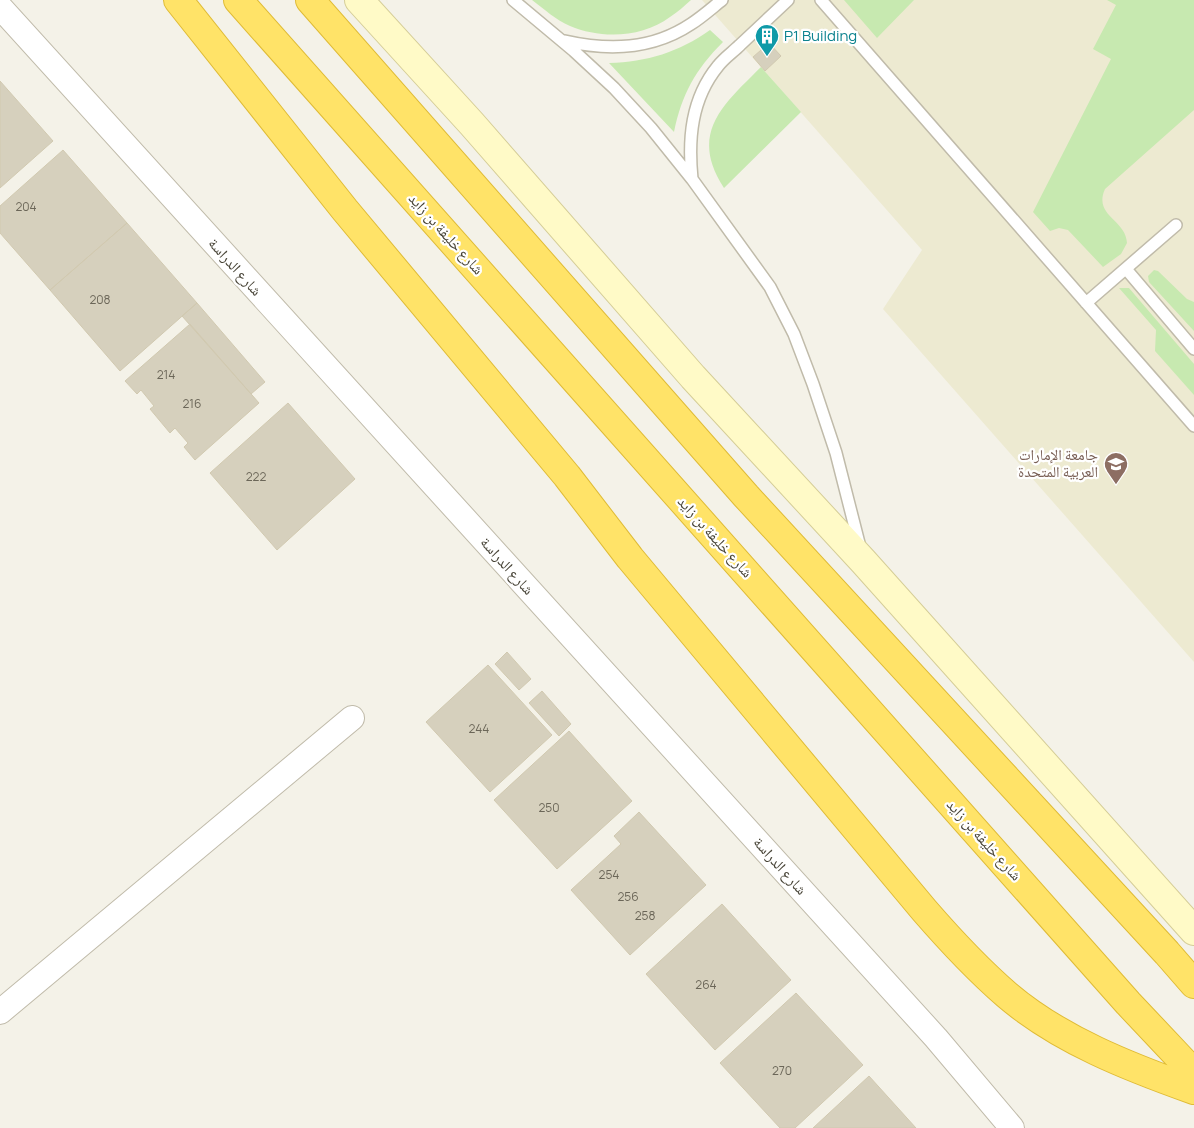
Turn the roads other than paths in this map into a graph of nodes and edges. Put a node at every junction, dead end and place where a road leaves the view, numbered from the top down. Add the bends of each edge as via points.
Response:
1 (178, 0) edge
2 (238, 0) edge
3 (310, 0) edge
4 (359, 0) edge
5 (512, 0) edge
6 (722, 0) edge
7 (788, 0) edge
8 (822, 0) edge
9 (0, 7) edge
10 (562, 40) junction
11 (692, 179) junction
12 (1176, 225) dead end
13 (1126, 269) junction
14 (1086, 303) junction
15 (1194, 349) edge
16 (1194, 426) edge
17 (863, 561) junction
18 (352, 718) dead end
19 (1192, 929) edge
20 (1194, 984) edge
21 (0, 1012) edge
22 (1194, 1073) edge
23 (1194, 1090) edge
24 (1012, 1128) edge

1 - 23 highway via 345,210 567,476 630,558 969,960 1043,1021 1086,1045
2 - 22 highway, شارع خليفة بن زايد via 1128,1003
3 - 20 highway via 746,496
4 - 17 street via 693,377
5 - 10 lane
6 - 10 lane via 677,33 644,44 602,48
7 - 11 lane via 718,66 709,80 691,126
8 - 14 lane
9 - 24 street, شارع الدراسة via 936,1038
10 - 11 lane via 614,88
11 - 17 lane via 770,287 794,334 836,453
12 - 13 lane
13 - 14 lane
13 - 15 lane
14 - 16 lane
17 - 19 street
18 - 21 street

